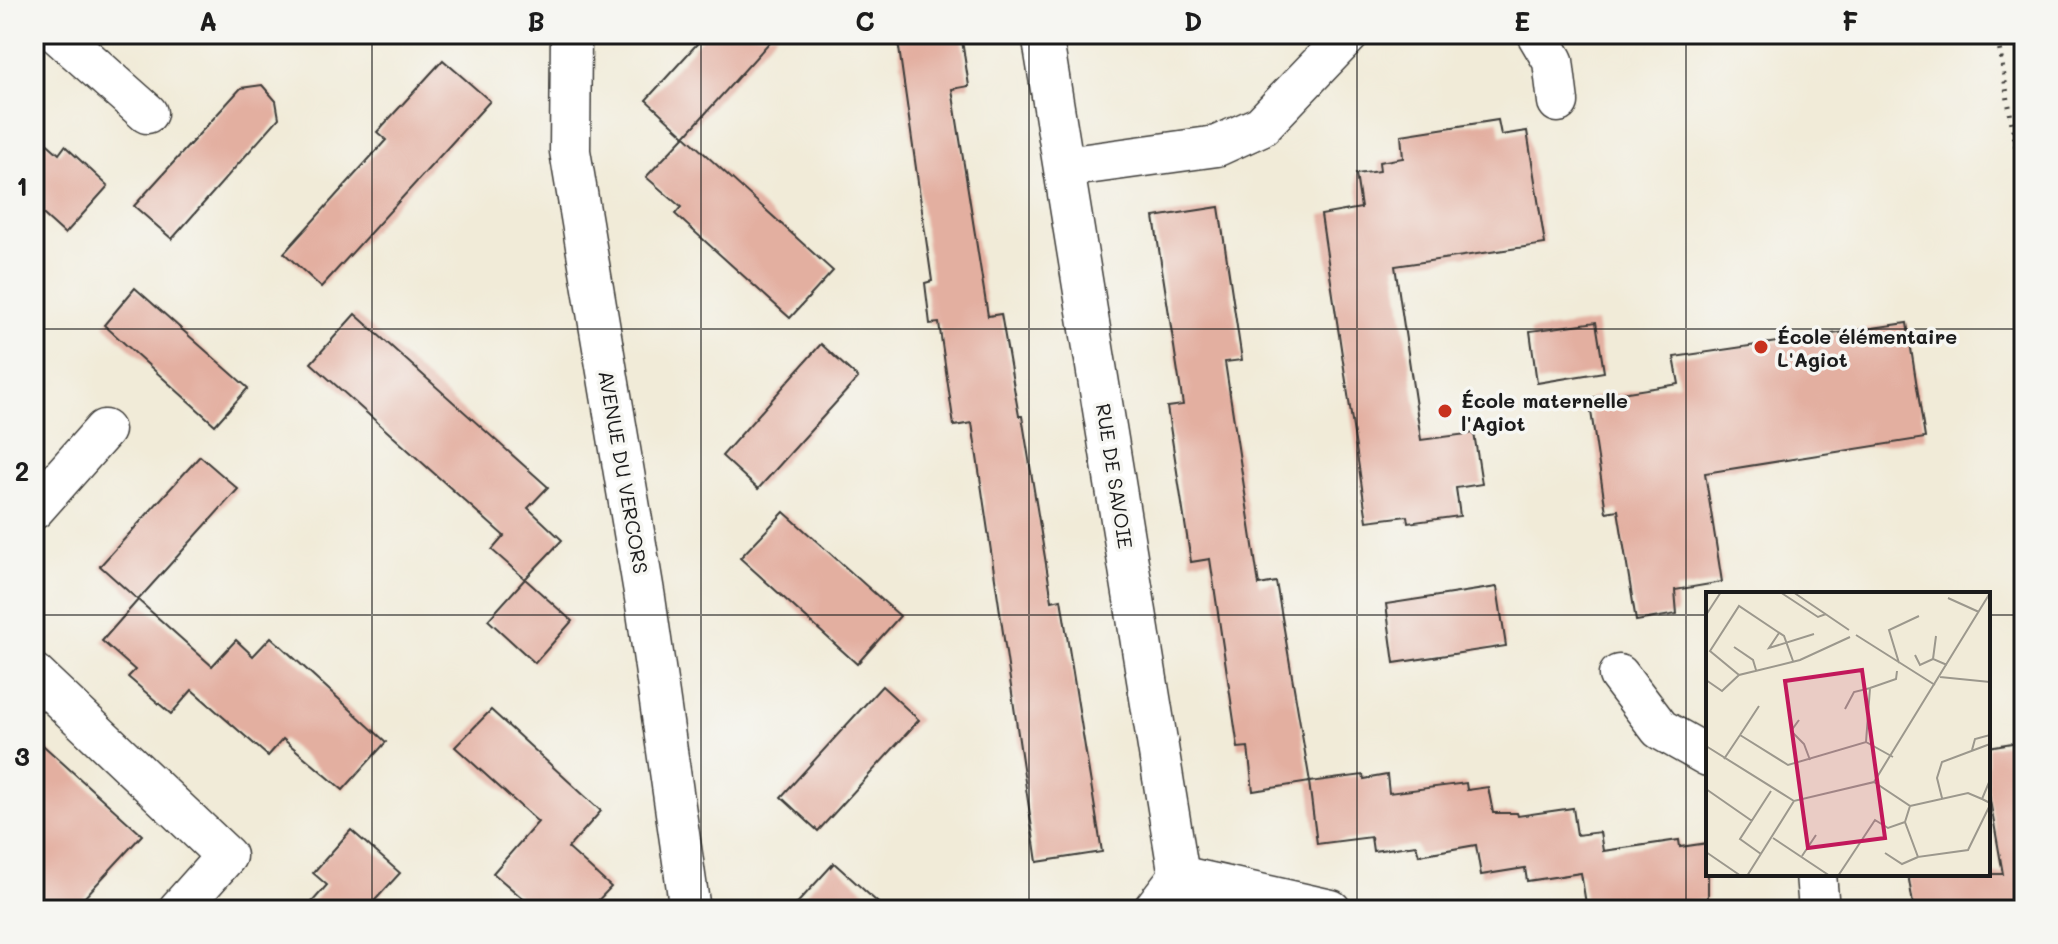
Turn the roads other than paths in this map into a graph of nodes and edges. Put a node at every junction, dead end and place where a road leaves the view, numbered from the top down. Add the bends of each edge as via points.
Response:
1 (58, 34) edge
2 (571, 34) edge
3 (1042, 34) edge
4 (1349, 34) edge
5 (1537, 34) edge
6 (1558, 102) dead end
7 (147, 113) dead end
8 (1065, 167) junction
9 (104, 430) dead end
10 (34, 509) edge
11 (34, 674) edge
12 (1619, 675) dead end
13 (1706, 755) edge
14 (1179, 876) junction
15 (1816, 876) edge
16 (686, 909) edge
17 (178, 910) edge
18 (1153, 910) edge
19 (1331, 910) edge
20 (1819, 910) edge

1 - 7 street
2 - 16 street, AVENUE DU VERCORS via 570,151 645,598
3 - 8 street, RUE DE SAVOIE
4 - 8 street via 1261,126 1217,146
5 - 6 street via 1553,61
8 - 14 street, RUE DE SAVOIE
9 - 10 street
11 - 17 street via 226,856
12 - 13 street via 1660,729
14 - 18 street
14 - 19 street
15 - 20 street

